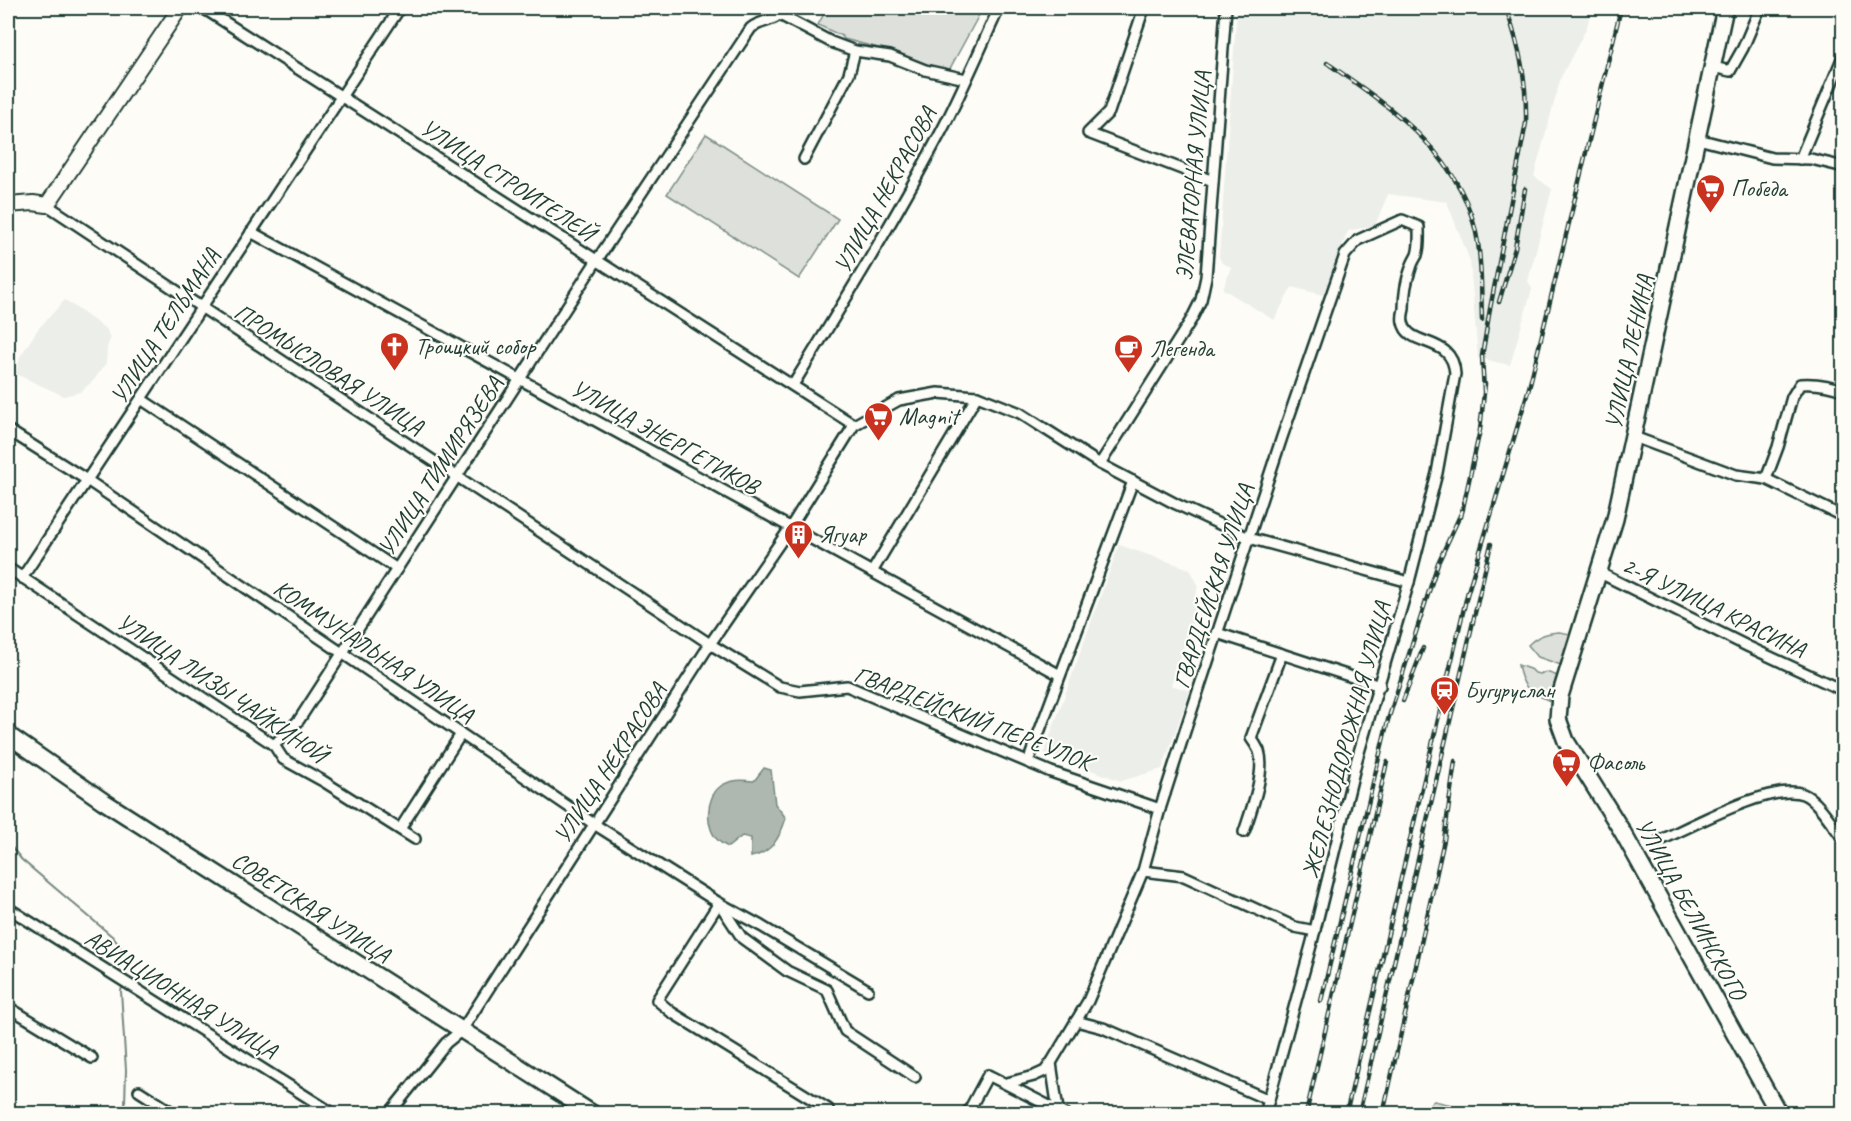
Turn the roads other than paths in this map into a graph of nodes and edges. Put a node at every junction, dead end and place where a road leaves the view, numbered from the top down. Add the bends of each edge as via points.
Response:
1 (180, 8) edge
2 (203, 8) edge
3 (400, 8) edge
4 (999, 8) edge
5 (1144, 8) edge
6 (1227, 8) edge
7 (1725, 8) edge
8 (1760, 8) edge
9 (782, 11) edge
10 (855, 51) junction
11 (1844, 54) edge
12 (1713, 67) junction
13 (966, 79) junction
14 (340, 96) junction
15 (1698, 139) junction
16 (804, 159) dead end
17 (1800, 159) junction
18 (1844, 167) edge
19 (1213, 181) junction
20 (8, 205) edge
21 (47, 205) junction
22 (251, 232) junction
23 (597, 260) junction
24 (201, 308) junction
25 (1455, 374) joint
26 (520, 379) junction
27 (793, 385) junction
28 (1844, 391) edge
29 (977, 396) junction
30 (141, 399) junction
31 (854, 425) junction
32 (8, 430) edge
33 (1634, 437) junction
34 (1100, 464) junction
35 (457, 476) junction
36 (1766, 479) junction
37 (87, 480) junction
38 (1133, 481) junction
39 (1844, 517) edge
40 (790, 528) junction
41 (1248, 538) junction
42 (8, 568) edge
43 (397, 569) junction
44 (872, 572) junction
45 (1600, 573) junction
46 (22, 578) junction
47 (1409, 582) junction
48 (1217, 633) junction
49 (710, 644) junction
50 (343, 653) junction
51 (1282, 654) junction
52 (1060, 675) junction
53 (1380, 686) junction
54 (1844, 690) edge
55 (1561, 729) joint
56 (461, 734) junction
57 (8, 735) edge
58 (274, 745) junction
59 (1028, 762) junction
60 (1160, 809) junction
61 (594, 824) junction
62 (400, 829) junction
63 (1244, 832) dead end
64 (415, 839) dead end
65 (1844, 840) edge
66 (1659, 841) dead end
67 (1143, 871) junction
68 (719, 903) junction
69 (8, 908) edge
70 (1315, 931) junction
71 (868, 990) dead end
72 (8, 1007) edge
73 (1076, 1021) junction
74 (462, 1030) junction
75 (92, 1058) dead end
76 (1051, 1063) junction
77 (915, 1077) dead end
78 (1007, 1083) junction
79 (139, 1091) dead end
80 (1269, 1100) junction
81 (828, 1109) dead end
82 (1061, 1112) edge
83 (175, 1113) edge
84 (334, 1113) edge
85 (389, 1113) edge
86 (593, 1113) edge
87 (967, 1113) edge
88 (1265, 1113) edge
89 (1779, 1113) edge

1 - 21 main road
2 - 14 street, УЛИЦА СТРОИТЕЛЕЙ
3 - 14 street, УЛИЦА ТЕЛЬМАНА
4 - 13 street, УЛИЦА НЕКРАСОВА
5 - 19 street via 1109,112 1088,133
6 - 19 street, ЭЛЕВАТОРНАЯ УЛИЦА
7 - 12 main road, УЛИЦА ЛЕНИНА
8 - 12 street via 1730,71
9 - 10 street via 831,42
9 - 23 street, УЛИЦА ТИМИРЯЗЕВА via 752,28
10 - 13 street via 890,56 925,70
10 - 16 street via 849,74
11 - 17 street
12 - 15 main road, УЛИЦА ЛЕНИНА
13 - 27 street, УЛИЦА НЕКРАСОВА via 887,231
14 - 22 street, УЛИЦА ТЕЛЬМАНА
14 - 23 street, УЛИЦА СТРОИТЕЛЕЙ
15 - 17 street via 1772,158
15 - 33 main road, УЛИЦА ЛЕНИНА
17 - 18 street
19 - 34 street, ЭЛЕВАТОРНАЯ УЛИЦА via 1201,300
20 - 21 main road
21 - 24 street, ПРОМЫСЛОВАЯ УЛИЦА
22 - 24 street, УЛИЦА ТЕЛЬМАНА
22 - 26 street, УЛИЦА ЭНЕРГЕТИКОВ
23 - 26 street, УЛИЦА ТИМИРЯЗЕВА
23 - 27 street, УЛИЦА СТРОИТЕЛЕЙ
24 - 30 street, УЛИЦА ТЕЛЬМАНА
24 - 35 street, ПРОМЫСЛОВАЯ УЛИЦА
25 - 41 street, ГВАРДЕЙСКАЯ УЛИЦА via 1447,352 1418,339 1403,322 1404,290 1417,254 1419,227 1402,220 1358,240 1345,255 1332,289
25 - 47 street, ЖЕЛЕЗНОДОРОЖНАЯ УЛИЦА via 1437,472
26 - 35 street, УЛИЦА ТИМИРЯЗЕВА
26 - 40 street, УЛИЦА ЭНЕРГЕТИКОВ
27 - 31 street, УЛИЦА СТРОИТЕЛЕЙ
28 - 36 street via 1800,384 1792,397
29 - 31 street via 938,393 899,400
29 - 34 street via 1020,413
29 - 44 street
30 - 37 street, УЛИЦА ТЕЛЬМАНА
30 - 43 street
31 - 40 street, УЛИЦА НЕКРАСОВА
32 - 37 street, КОММУНАЛЬНАЯ УЛИЦА
33 - 36 street via 1736,475
33 - 45 main road, УЛИЦА ЛЕНИНА
34 - 38 street
35 - 43 street, УЛИЦА ТИМИРЯЗЕВА
35 - 49 street, ПРОМЫСЛОВАЯ УЛИЦА
36 - 39 street
37 - 46 street, УЛИЦА ТЕЛЬМАНА
37 - 50 street, КОММУНАЛЬНАЯ УЛИЦА
38 - 41 street
38 - 52 street
40 - 44 street, УЛИЦА ЭНЕРГЕТИКОВ
40 - 49 street, УЛИЦА НЕКРАСОВА
41 - 47 street
41 - 48 street, ГВАРДЕЙСКАЯ УЛИЦА
42 - 46 street, УЛИЦА ЛИЗЫ ЧАЙКИНОЙ
43 - 50 street, УЛИЦА ТИМИРЯЗЕВА
44 - 52 street, УЛИЦА ЭНЕРГЕТИКОВ
45 - 54 street, 2-Я УЛИЦА КРАСИНА
45 - 55 main road, УЛИЦА ЛЕНИНА via 1560,696
46 - 58 street, УЛИЦА ЛИЗЫ ЧАЙКИНОЙ
47 - 53 street, ЖЕЛЕЗНОДОРОЖНАЯ УЛИЦА
48 - 51 street
48 - 60 street, ГВАРДЕЙСКАЯ УЛИЦА
49 - 59 street, ГВАРДЕЙСКИЙ ПЕРЕУЛОК via 780,687 800,690 847,686
49 - 61 street, УЛИЦА НЕКРАСОВА
50 - 56 street, КОММУНАЛЬНАЯ УЛИЦА
50 - 58 street, УЛИЦА ТИМИРЯЗЕВА via 299,720
51 - 53 street
51 - 63 street via 1251,738 1259,751 1261,766
52 - 59 street
53 - 70 street, ЖЕЛЕЗНОДОРОЖНАЯ УЛИЦА via 1357,759
55 - 89 main road, УЛИЦА БЕЛИНСКОГО
56 - 61 street, КОММУНАЛЬНАЯ УЛИЦА
56 - 62 street
57 - 74 main road, СОВЕТСКАЯ УЛИЦА via 103,801
58 - 62 street, УЛИЦА ЛИЗЫ ЧАЙКИНОЙ via 283,759
59 - 60 street, ГВАРДЕЙСКИЙ ПЕРЕУЛОК
60 - 67 street, ГВАРДЕЙСКАЯ УЛИЦА
61 - 68 street, КОММУНАЛЬНАЯ УЛИЦА
61 - 74 street, УЛИЦА НЕКРАСОВА
62 - 64 street, УЛИЦА ЛИЗЫ ЧАЙКИНОЙ
65 - 66 street via 1814,801 1786,791 1752,800
67 - 70 street via 1184,876 1295,927
67 - 73 street, ГВАРДЕЙСКАЯ УЛИЦА
68 - 71 street, КОММУНАЛЬНАЯ УЛИЦА
68 - 77 street, КОММУНАЛЬНАЯ УЛИЦА via 742,938 787,971 827,990 845,1031
68 - 81 street via 657,1000
69 - 84 street, АВИАЦИОННАЯ УЛИЦА
70 - 80 street, ЖЕЛЕЗНОДОРОЖНАЯ УЛИЦА
72 - 75 street
73 - 76 street, ГВАРДЕЙСКАЯ УЛИЦА
73 - 80 street via 1103,1028
74 - 85 street, УЛИЦА НЕКРАСОВА via 446,1042
74 - 86 main road, СОВЕТСКАЯ УЛИЦА
76 - 78 street, ГВАРДЕЙСКАЯ УЛИЦА via 1034,1076
76 - 82 street
78 - 82 street
78 - 87 street, ГВАРДЕЙСКАЯ УЛИЦА via 988,1075
79 - 83 street
80 - 88 street, ЖЕЛЕЗНОДОРОЖНАЯ УЛИЦА

